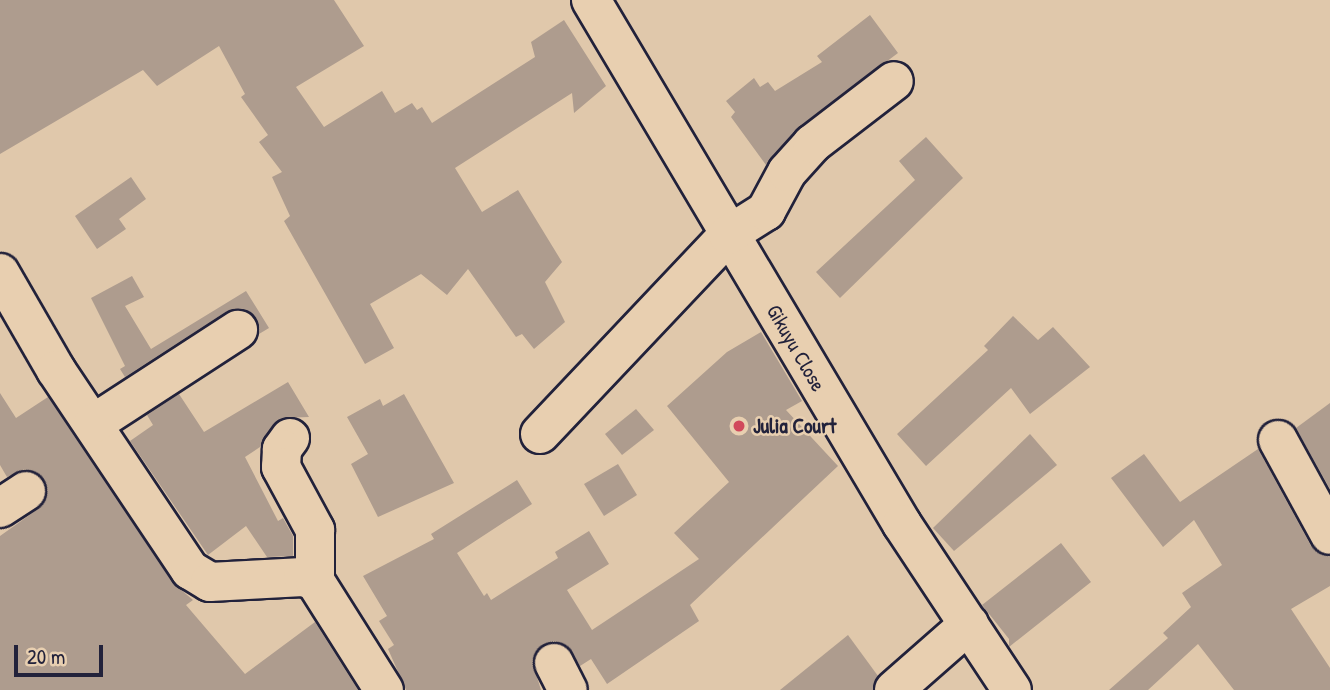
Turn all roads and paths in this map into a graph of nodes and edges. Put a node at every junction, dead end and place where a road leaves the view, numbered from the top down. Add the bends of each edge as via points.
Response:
1 (591, 0) edge
2 (894, 81) dead end
3 (728, 235) junction
4 (0, 274) edge
5 (238, 330) dead end
6 (93, 424) junction
7 (540, 434) dead end
8 (290, 438) dead end
9 (1278, 440) dead end
10 (1330, 535) edge
11 (315, 581) junction
12 (969, 624) junction
13 (384, 690) edge
14 (894, 690) edge
15 (1012, 690) edge

1 - 3 street, Gikuyu Close
2 - 3 street via 812,144 787,172 766,211
3 - 7 street
3 - 12 street, Gikuyu Close via 902,524
4 - 6 street
5 - 6 street
6 - 11 street via 190,570 210,582 303,577
8 - 11 street via 282,449 281,467 315,530
9 - 10 street
11 - 13 street
12 - 14 street
12 - 15 street, Gikuyu Close

